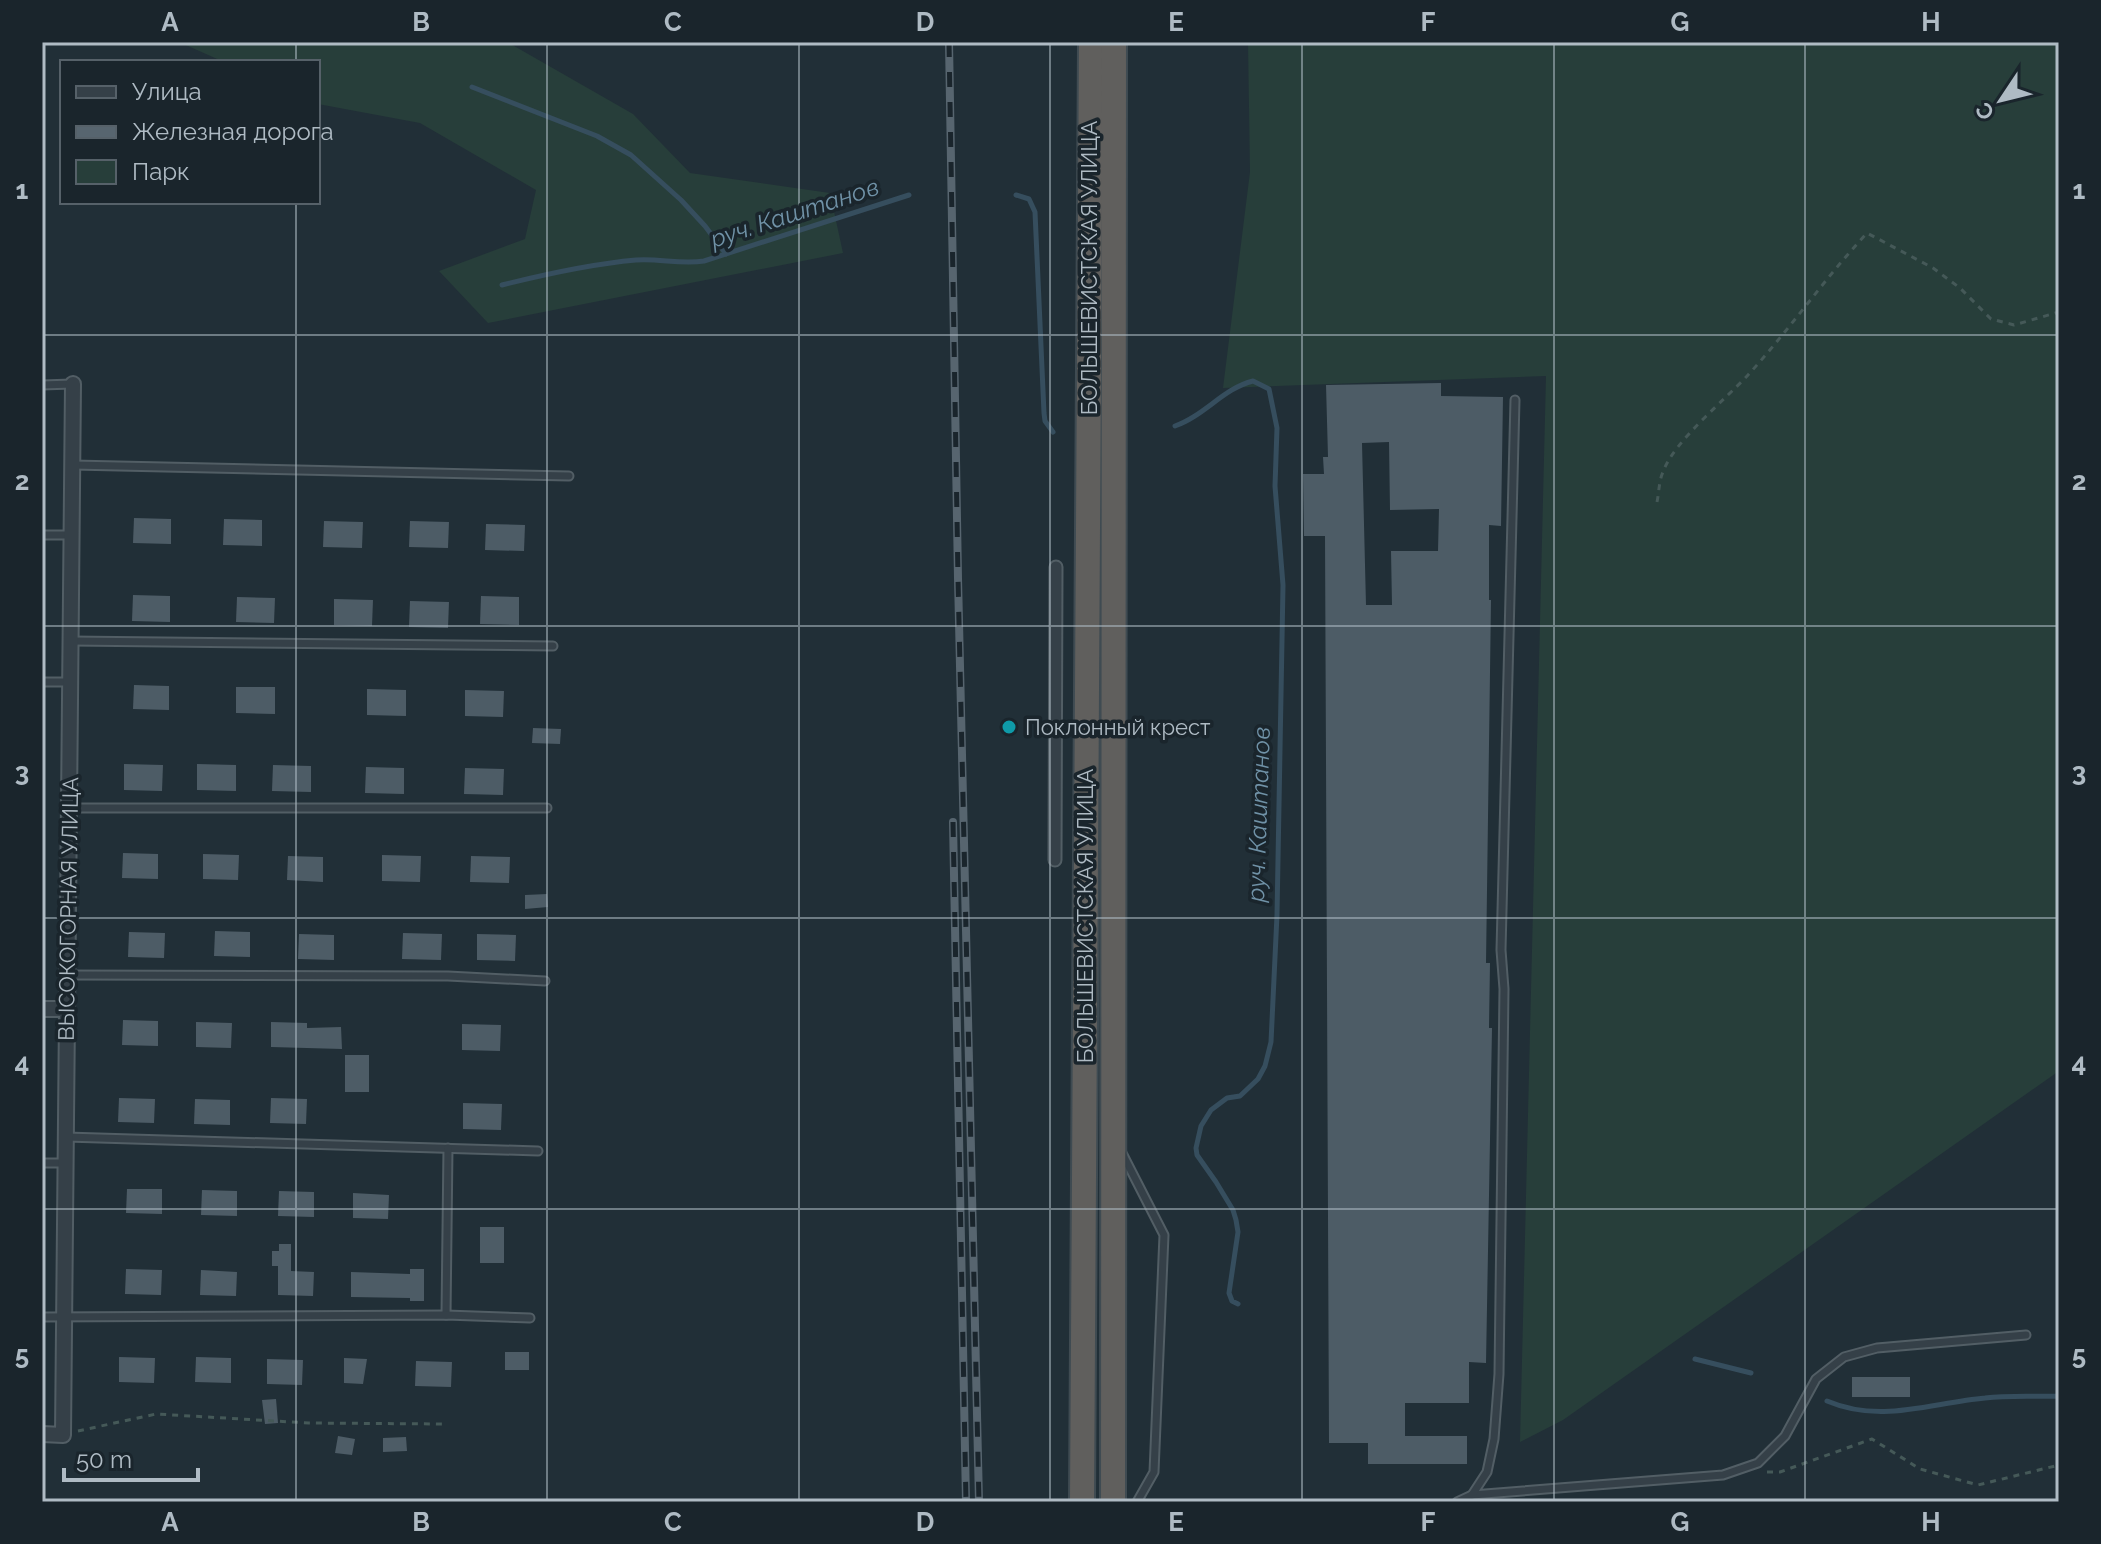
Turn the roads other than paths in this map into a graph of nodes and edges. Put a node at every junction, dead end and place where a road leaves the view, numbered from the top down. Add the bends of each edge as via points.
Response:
1 (1091, 42) edge
2 (1114, 42) edge
3 (73, 384) joint
4 (42, 385) edge
5 (1515, 400) dead end
6 (73, 465) junction
7 (569, 476) dead end
8 (42, 535) edge
9 (72, 535) junction
10 (1056, 567) dead end
11 (71, 641) junction
12 (553, 646) dead end
13 (42, 682) edge
14 (70, 682) junction
15 (69, 808) junction
16 (547, 808) dead end
17 (1055, 860) dead end
18 (67, 975) junction
19 (545, 981) dead end
20 (42, 1009) edge
21 (67, 1009) junction
22 (1113, 1136) junction
23 (66, 1137) junction
24 (448, 1148) junction
25 (538, 1151) dead end
26 (42, 1163) edge
27 (65, 1163) junction
28 (446, 1315) junction
29 (42, 1317) edge
30 (64, 1317) junction
31 (530, 1318) dead end
32 (2026, 1335) dead end
33 (42, 1434) edge
34 (1472, 1495) junction
35 (1082, 1502) edge
36 (1113, 1502) edge
37 (1137, 1502) edge
38 (1457, 1502) edge

1 - 35 highway, БОЛЬШЕВИСТСКАЯ УЛИЦА
2 - 22 highway, БОЛЬШЕВИСТСКАЯ УЛИЦА
3 - 4 lane
3 - 6 street, ВЫСОКОГОРНАЯ УЛИЦА
5 - 34 lane via 1501,950 1499,1374 1487,1472
6 - 7 lane
6 - 9 street, ВЫСОКОГОРНАЯ УЛИЦА
8 - 9 lane
9 - 11 street, ВЫСОКОГОРНАЯ УЛИЦА
10 - 17 street
11 - 12 lane
11 - 14 street, ВЫСОКОГОРНАЯ УЛИЦА
13 - 14 lane
14 - 15 street, ВЫСОКОГОРНАЯ УЛИЦА
15 - 16 lane
15 - 18 street, ВЫСОКОГОРНАЯ УЛИЦА
18 - 19 lane
18 - 21 street, ВЫСОКОГОРНАЯ УЛИЦА
20 - 21 street
21 - 23 street, ВЫСОКОГОРНАЯ УЛИЦА
22 - 36 highway, БОЛЬШЕВИСТСКАЯ УЛИЦА
22 - 37 lane via 1164,1235 1154,1472
23 - 24 lane
23 - 27 street, ВЫСОКОГОРНАЯ УЛИЦА
24 - 25 lane
24 - 28 lane
26 - 27 lane
27 - 30 street, ВЫСОКОГОРНАЯ УЛИЦА
28 - 30 lane
28 - 31 lane
29 - 30 lane
30 - 33 street, ВЫСОКОГОРНАЯ УЛИЦА via 63,1435
32 - 34 lane via 1877,1348 1844,1357 1816,1379 1785,1436 1758,1463 1733,1472
34 - 38 lane

